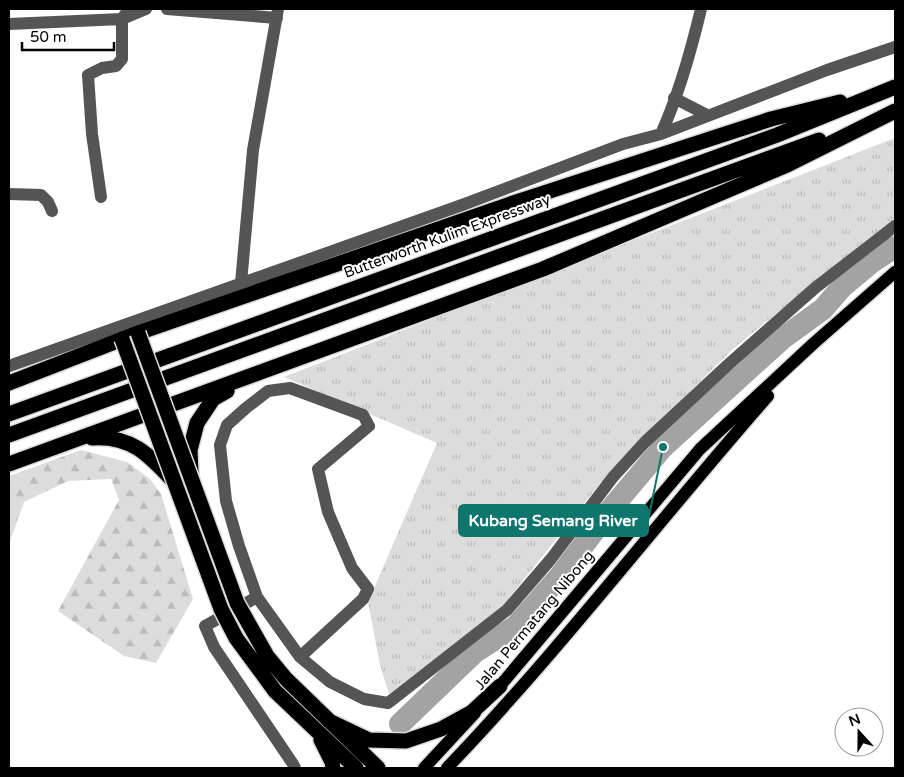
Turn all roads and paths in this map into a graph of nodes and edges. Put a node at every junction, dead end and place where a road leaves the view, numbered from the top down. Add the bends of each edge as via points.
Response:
1 (146, 9) edge
2 (167, 9) edge
3 (701, 9) edge
4 (278, 13) edge
5 (126, 14) edge
6 (9, 24) edge
7 (895, 47) edge
8 (891, 88) edge
9 (674, 98) junction
10 (895, 111) edge
11 (707, 115) junction
12 (661, 134) junction
13 (9, 194) edge
14 (101, 197) dead end
15 (52, 211) dead end
16 (895, 226) edge
17 (895, 272) edge
18 (241, 283) junction
19 (138, 333) junction
20 (122, 339) junction
21 (814, 343) junction
22 (9, 366) edge
23 (266, 370) junction
24 (9, 383) edge
25 (166, 407) junction
26 (150, 413) junction
27 (9, 414) edge
28 (9, 435) edge
29 (78, 439) junction
30 (9, 464) edge
31 (192, 479) junction
32 (176, 484) junction
33 (257, 597) junction
34 (300, 657) junction
35 (500, 686) junction
36 (328, 721) junction
37 (318, 732) junction
38 (295, 768) edge
39 (333, 768) edge
40 (356, 768) edge
41 (378, 768) edge
42 (424, 768) edge
43 (447, 768) edge

1 - 5 street
2 - 4 street
3 - 9 street
4 - 18 street via 253,150
5 - 6 street
5 - 14 street via 122,59 116,66 88,75
7 - 11 street
8 - 19 highway via 770,119 528,198
8 - 27 highway, Butterworth Kulim Expressway via 783,133
9 - 11 street
9 - 12 street
10 - 23 highway via 787,165 543,269
10 - 28 highway
11 - 12 street
12 - 18 street via 623,144
13 - 15 street via 41,195
16 - 34 street via 815,288 652,436 613,476 507,610 404,692 388,703 364,699 330,682
17 - 21 main road, Jalan Permatang Nibong
18 - 22 street
19 - 20 highway
19 - 25 highway, bridge
20 - 24 highway
20 - 26 highway, bridge
21 - 35 main road, Jalan Permatang Nibong via 700,449
21 - 43 main road, Jalan Permatang Nibong via 500,712
23 - 25 highway
23 - 31 highway via 213,399 197,423 190,450
25 - 26 highway
25 - 31 highway, bridge
26 - 29 highway
26 - 32 highway, bridge
29 - 30 highway
29 - 32 highway via 106,437 133,445 150,456
31 - 36 highway, bridge via 237,603 267,656
32 - 37 highway, bridge via 221,609 236,638 275,691
33 - 34 street
33 - 34 street via 226,501 220,445 227,426 246,408 268,391 290,388 363,415 369,426 318,469 328,512 352,568 368,589 363,599
33 - 38 street via 205,626 214,646
35 - 36 highway via 472,712 441,729 406,741 369,740
35 - 42 main road, Jalan Permatang Nibong
36 - 41 highway
37 - 39 highway
37 - 40 highway

